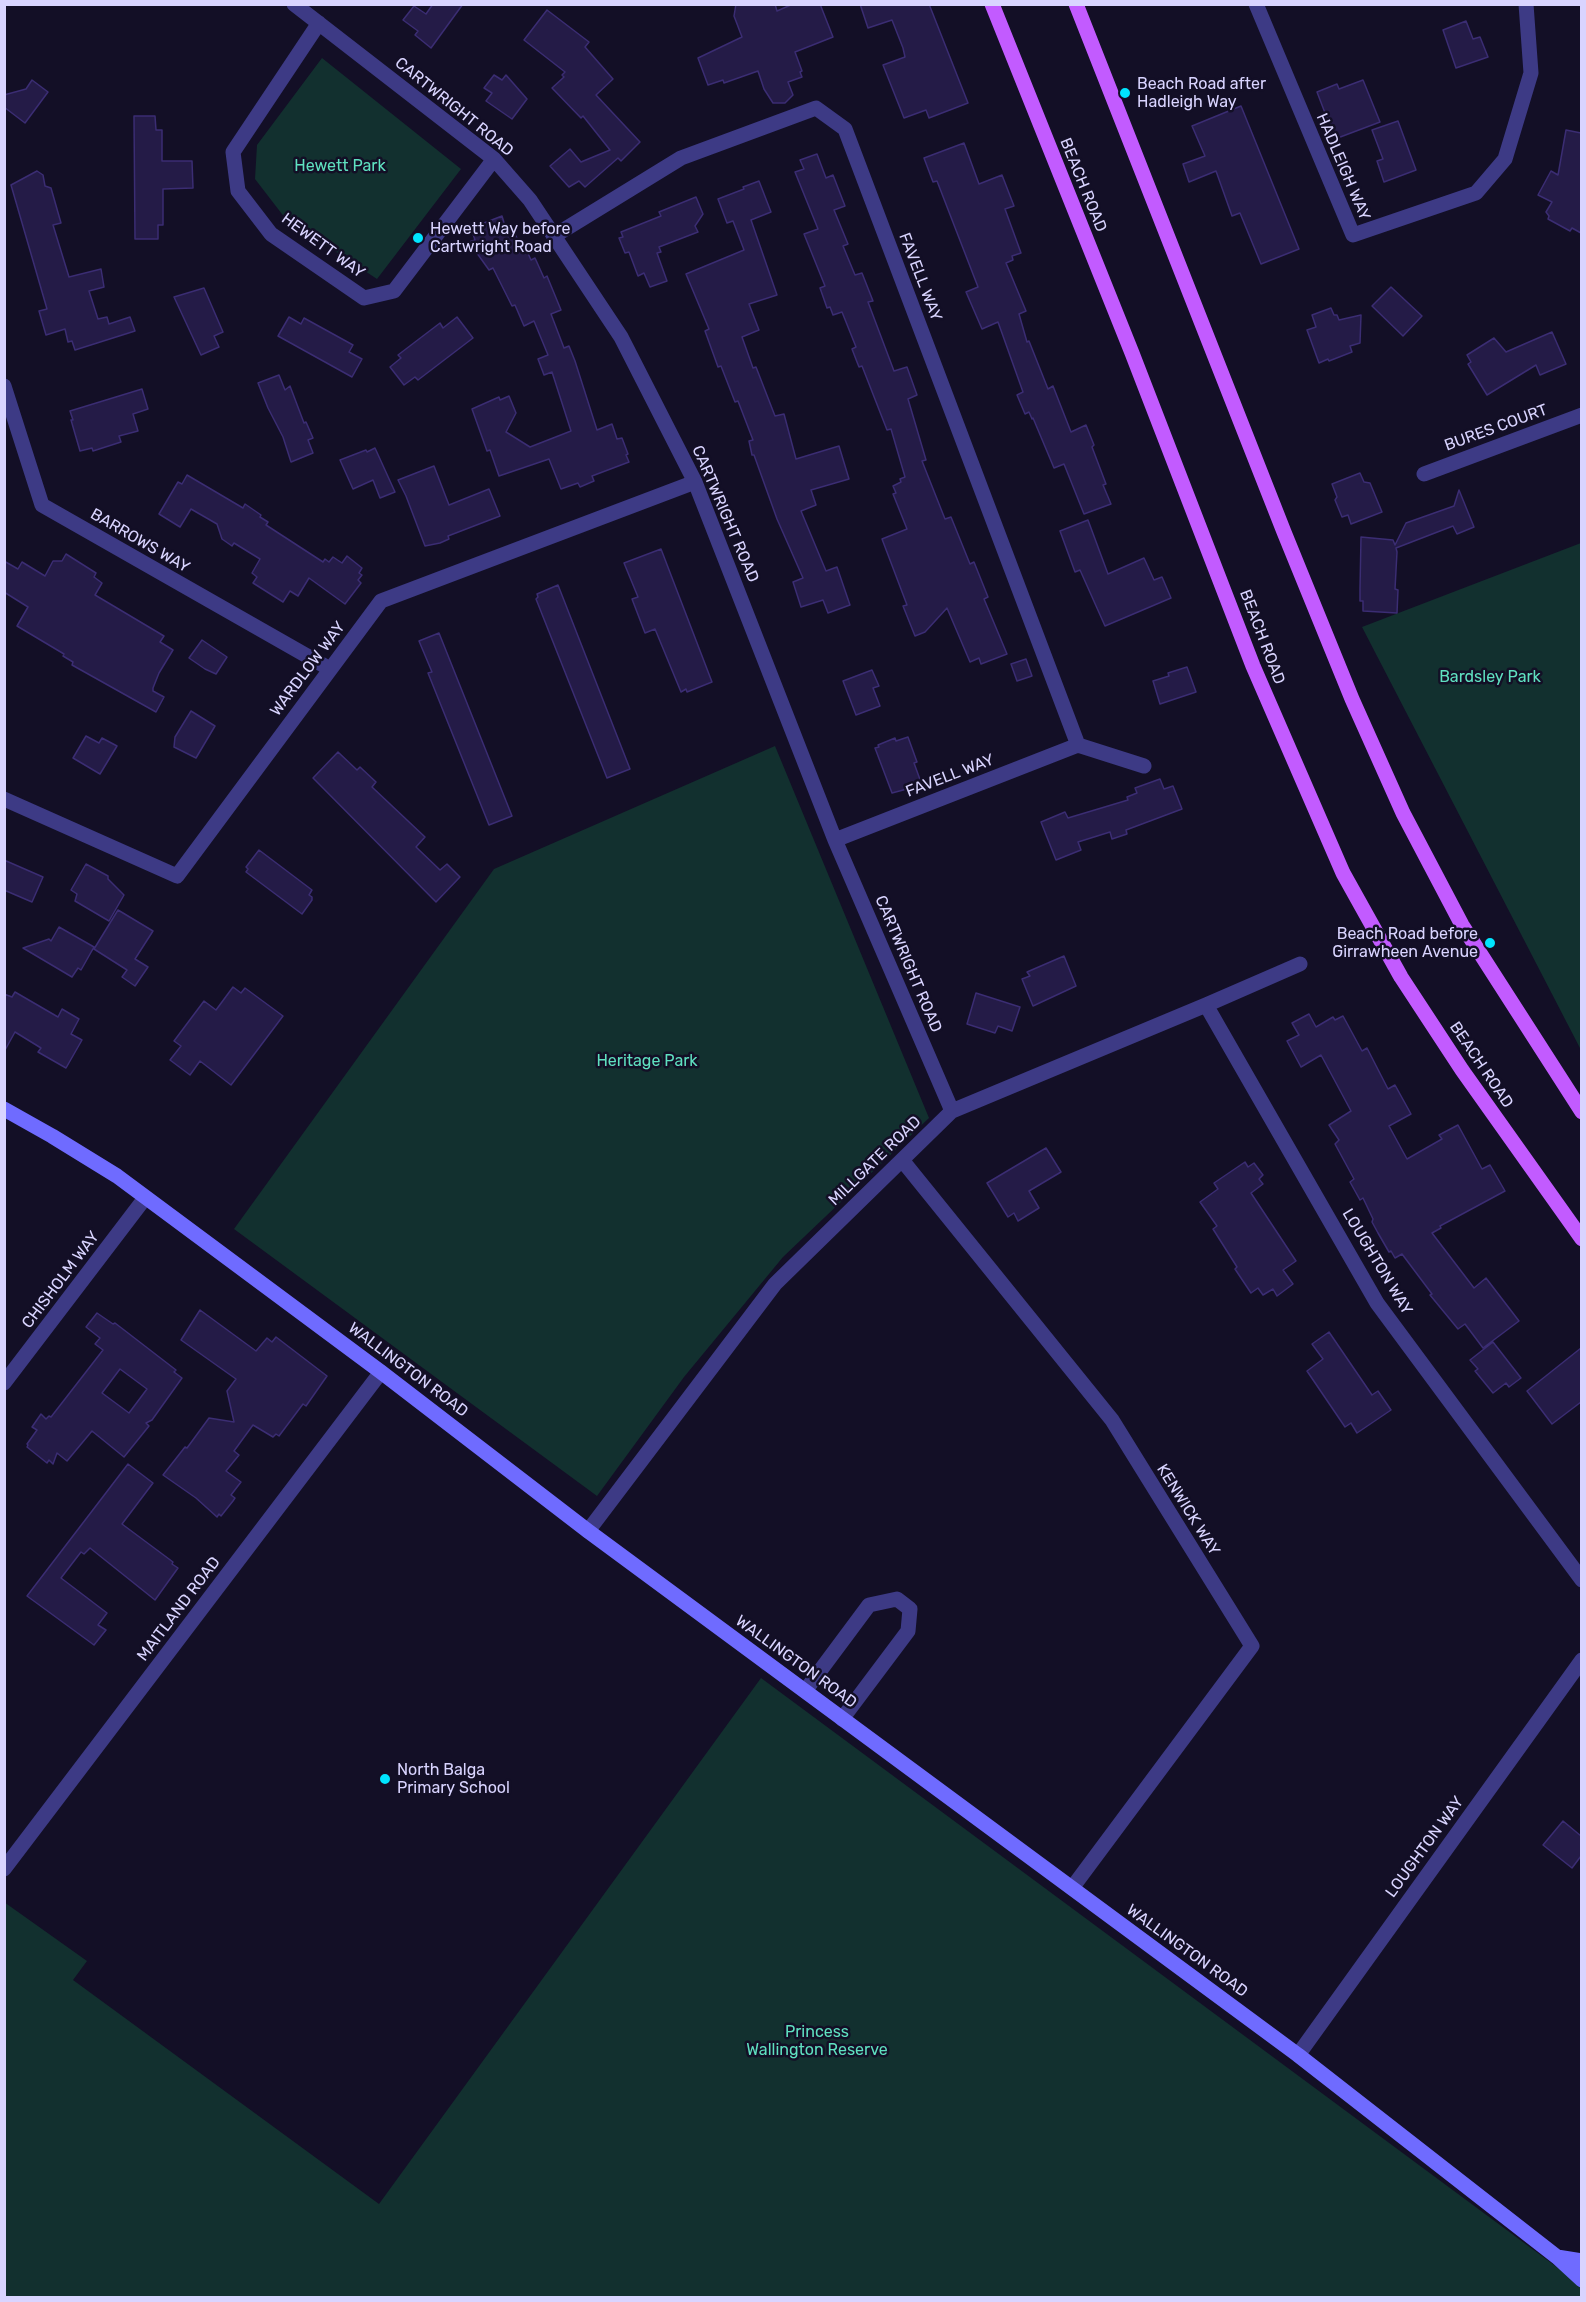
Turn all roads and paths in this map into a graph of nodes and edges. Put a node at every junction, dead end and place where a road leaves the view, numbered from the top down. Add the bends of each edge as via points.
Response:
1 (294, 4) edge
2 (992, 4) edge
3 (1076, 4) edge
4 (1256, 4) edge
5 (1526, 4) edge
6 (319, 23) junction
7 (494, 159) junction
8 (554, 236) junction
9 (4, 386) edge
10 (1581, 415) edge
11 (1424, 474) dead end
12 (695, 482) junction
13 (330, 669) junction
14 (1077, 745) junction
15 (1144, 766) dead end
16 (4, 799) edge
17 (835, 840) junction
18 (1300, 964) dead end
19 (1206, 1005) junction
20 (4, 1109) edge
21 (952, 1112) junction
22 (1581, 1112) edge
23 (902, 1160) junction
24 (145, 1198) junction
25 (1581, 1239) edge
26 (381, 1372) junction
27 (4, 1383) edge
28 (588, 1531) junction
29 (1581, 1580) edge
30 (1581, 1660) edge
31 (805, 1691) junction
32 (843, 1719) junction
33 (4, 1869) edge
34 (1072, 1888) junction
35 (1298, 2055) junction
36 (1557, 2257) junction
37 (1581, 2261) edge
38 (1581, 2280) edge

1 - 6 street, CARTWRIGHT ROAD
2 - 25 main road, BEACH ROAD via 1252,666 1343,873 1401,977 1455,1061
3 - 22 main road via 1284,532 1398,803 1462,925
4 - 5 street, HADLEIGH WAY via 1353,235 1476,193 1505,159 1531,73
6 - 7 street, CARTWRIGHT ROAD
6 - 7 street, HEWETT WAY via 233,152 238,191 271,234 364,298 394,291
7 - 8 street, CARTWRIGHT ROAD via 530,200
8 - 12 street, CARTWRIGHT ROAD via 621,337
8 - 14 street, FAVELL WAY via 681,158 816,108 845,129
9 - 13 street, BARROWS WAY via 42,505
10 - 11 street, BURES COURT
12 - 13 street, WARDLOW WAY via 381,601
12 - 17 street, CARTWRIGHT ROAD
13 - 16 street, WARDLOW WAY via 177,876
14 - 15 street
14 - 17 street, FAVELL WAY
17 - 21 street, CARTWRIGHT ROAD
18 - 19 street, MILLGATE ROAD
19 - 21 street, MILLGATE ROAD
19 - 29 street, LOUGHTON WAY via 1377,1303
20 - 24 street, WALLINGTON ROAD via 117,1176
21 - 23 street, MILLGATE ROAD
23 - 28 street, MILLGATE ROAD via 775,1284
23 - 34 street, KENWICK WAY via 1112,1420 1252,1646
24 - 26 street, WALLINGTON ROAD
24 - 27 street, CHISHOLM WAY
26 - 28 street, WALLINGTON ROAD
26 - 33 street, MAITLAND ROAD
28 - 31 street, WALLINGTON ROAD
30 - 35 street, LOUGHTON WAY
31 - 32 street, WALLINGTON ROAD
31 - 32 street via 869,1605 897,1599 910,1609 908,1631
32 - 34 street, WALLINGTON ROAD
34 - 35 street, WALLINGTON ROAD
35 - 36 street, WALLINGTON ROAD
36 - 37 street, WALLINGTON ROAD
36 - 38 street, WALLINGTON ROAD

